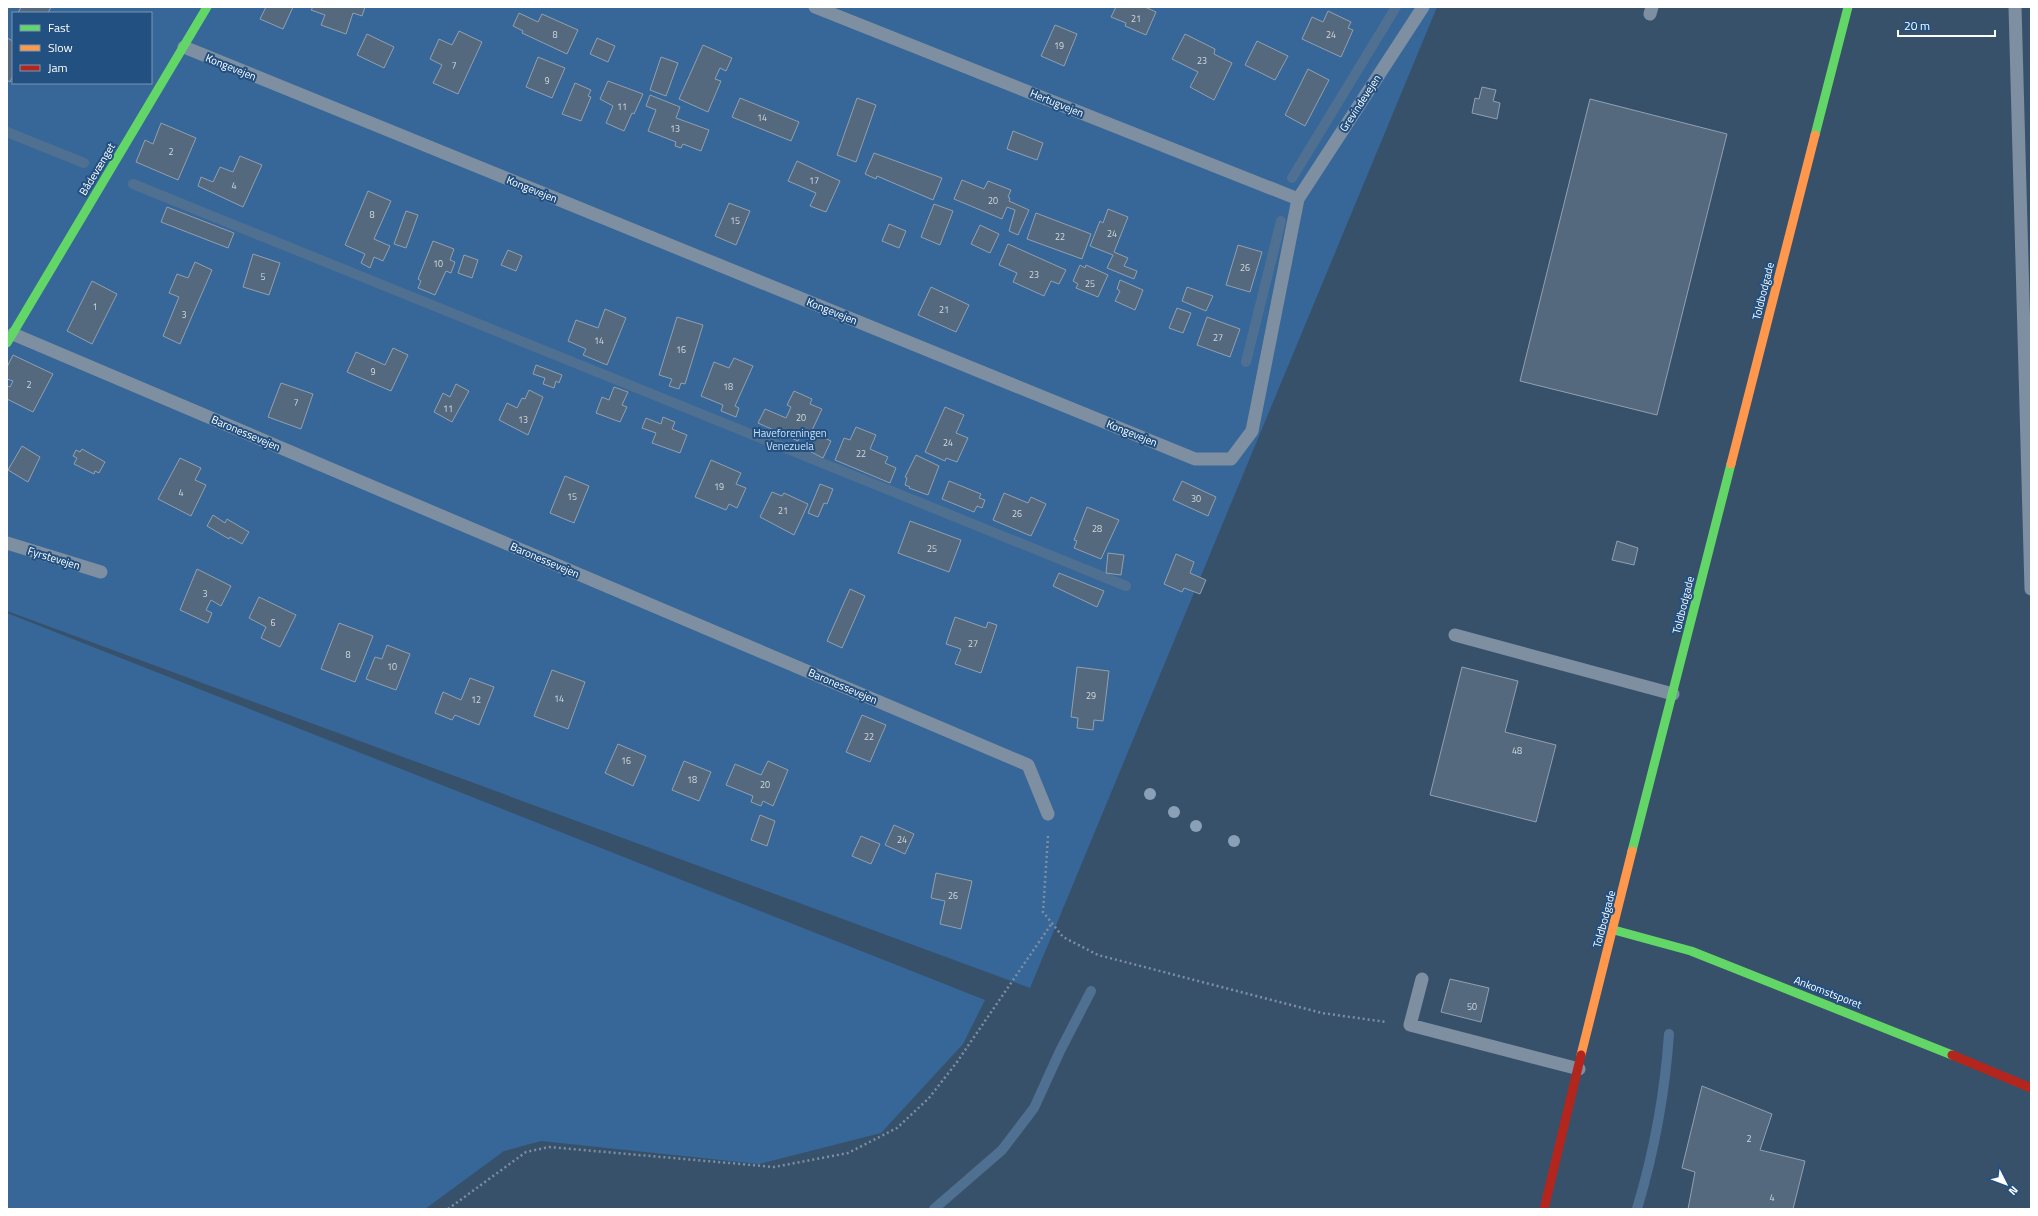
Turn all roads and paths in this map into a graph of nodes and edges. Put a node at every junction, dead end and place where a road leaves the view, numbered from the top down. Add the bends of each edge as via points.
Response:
1 (208, 7) edge
2 (815, 7) edge
3 (1423, 7) edge
4 (1848, 7) edge
5 (2015, 7) edge
6 (184, 47) junction
7 (1298, 199) junction
8 (10, 338) edge
9 (7, 543) edge
10 (101, 572) dead end
11 (2031, 588) edge
12 (1455, 635) dead end
13 (1673, 694) junction
14 (1048, 814) joint
15 (1052, 923) junction
16 (1614, 930) junction
17 (1422, 979) dead end
18 (1410, 1025) junction
19 (1579, 1069) junction
20 (2031, 1088) edge
21 (448, 1209) edge
22 (1544, 1209) edge

1 - 6 street, Bådevænget
2 - 7 lane, Hertugvejen
3 - 7 lane, Grevindevejen
4 - 13 street, Toldbodgade
5 - 11 lane
6 - 7 lane, Kongevejen via 1195,458 1231,459 1252,431
6 - 8 street, Bådevænget
8 - 14 lane, Baronessevejen via 1028,765
9 - 10 lane, Fyrstevejen
12 - 13 lane
13 - 16 street, Toldbodgade
14 - 15 path via 1048,859 1043,912
15 - 18 path via 1063,937 1098,955 1322,1013
15 - 21 path via 957,1062 929,1098 897,1128 848,1153 774,1167 548,1147 526,1152
16 - 19 street, Toldbodgade via 1596,991
16 - 20 street, Ankomstsporet via 1691,951
17 - 18 lane
18 - 19 lane
19 - 22 street, Toldbodgade

